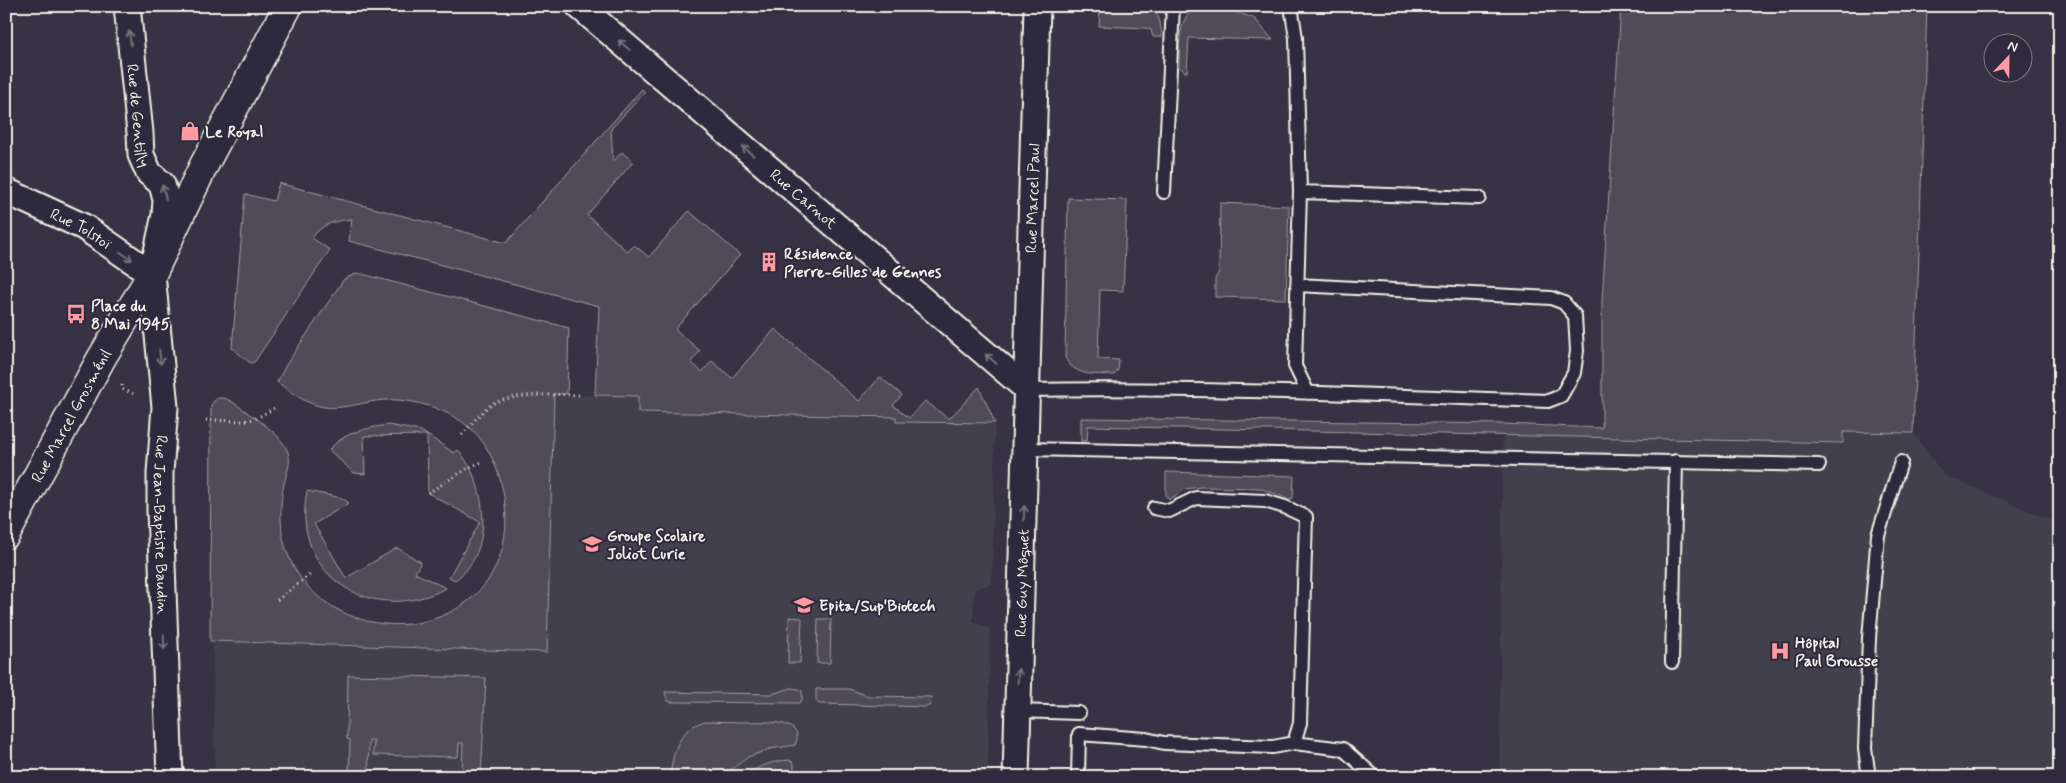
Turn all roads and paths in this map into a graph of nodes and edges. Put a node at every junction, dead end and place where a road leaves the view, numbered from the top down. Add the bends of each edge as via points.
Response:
1 (127, 6) edge
2 (288, 6) edge
3 (580, 6) edge
4 (1037, 6) edge
5 (1174, 6) edge
6 (1291, 6) edge
7 (6, 191) edge
8 (1164, 192) dead end
9 (1300, 192) junction
10 (1479, 198) dead end
11 (152, 274) junction
12 (1298, 286) junction
13 (121, 380) dead end
14 (1028, 390) junction
15 (1308, 393) junction
16 (581, 395) dead end
17 (165, 407) junction
18 (276, 407) dead end
19 (206, 420) dead end
20 (462, 435) dead end
21 (1026, 450) junction
22 (1676, 461) junction
23 (484, 462) dead end
24 (1901, 462) dead end
25 (1819, 465) dead end
26 (428, 493) dead end
27 (1154, 508) dead end
28 (6, 534) edge
29 (312, 572) dead end
30 (277, 600) dead end
31 (1672, 662) dead end
32 (1017, 711) junction
33 (1079, 713) dead end
34 (1294, 742) junction
35 (170, 777) edge
36 (1016, 777) edge
37 (1078, 777) edge
38 (1375, 777) edge
39 (1869, 777) edge

11 -> 1 street, Rue de Gentilly via 166,200 162,184 149,173 141,155
2 - 11 street, Rue Marcel Grosménil via 203,167
14 -> 3 street, Rue Carnot
4 - 14 street, Rue Marcel Paul
5 - 8 lane
6 - 9 lane via 1296,38
7 -> 11 street, Rue Tolstoï via 84,227
9 - 10 lane
9 - 12 lane
11 -> 17 street, Rue Jean-Baptiste Baudin
11 - 28 street, Rue Marcel Grosménil via 101,358
12 - 15 lane via 1295,366
12 - 15 lane via 1551,298 1564,304 1575,316 1577,351 1574,373 1562,396 1548,401
13 - 17 path via 122,389
14 - 15 lane
14 - 21 street, Rue Guy Môquet
16 - 20 path via 554,394 496,402
17 -> 35 street, Rue Jean-Baptiste Baudin via 160,510
18 - 19 path via 256,419
21 - 22 lane
32 -> 21 street, Rue Guy Môquet
22 - 25 lane
22 - 31 lane
23 - 26 path
24 - 39 lane via 1878,535 1868,638 1865,749
27 - 34 lane via 1169,511 1196,498 1265,500 1306,518 1300,722
29 - 30 path
32 - 33 lane
32 - 36 street, Rue Guy Môquet
34 - 37 lane via 1273,747 1164,743 1079,734
34 - 38 lane via 1343,749

